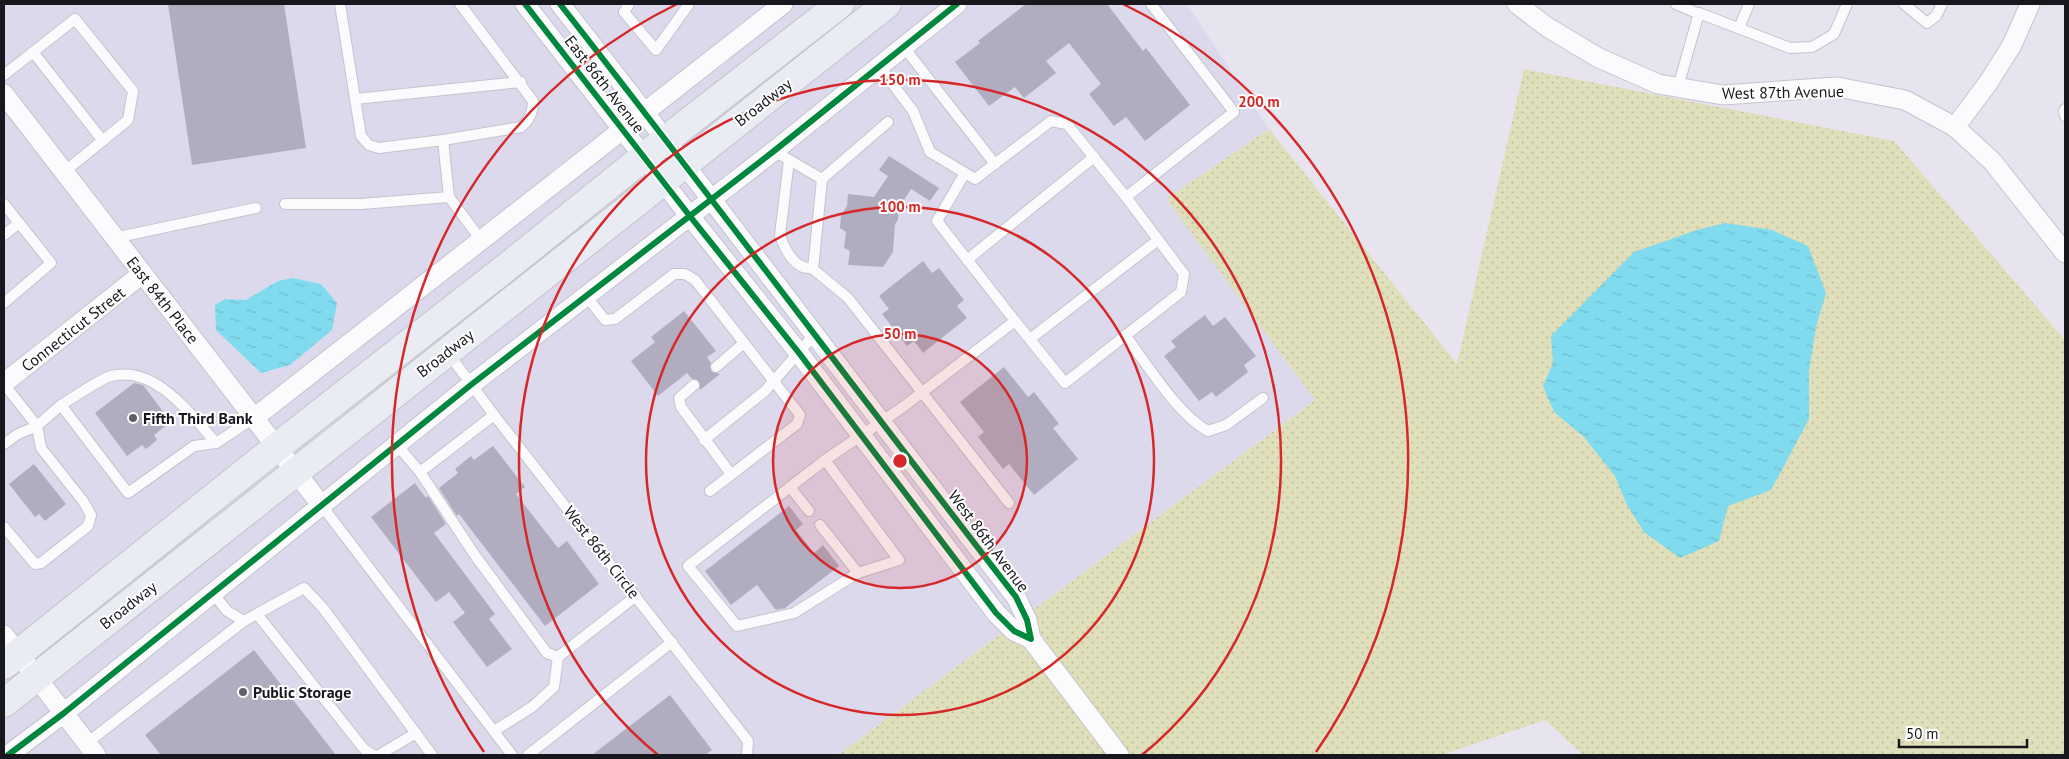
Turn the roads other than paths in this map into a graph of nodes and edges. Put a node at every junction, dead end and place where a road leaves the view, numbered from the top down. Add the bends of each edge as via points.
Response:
1 (340, 4) edge
2 (460, 4) edge
3 (525, 4) edge
4 (560, 4) edge
5 (629, 4) edge
6 (689, 4) edge
7 (783, 4) edge
8 (840, 4) edge
9 (887, 4) edge
10 (957, 4) edge
11 (1151, 4) edge
12 (1518, 4) edge
13 (1676, 4) edge
14 (1749, 4) edge
15 (1847, 4) edge
16 (1904, 4) edge
17 (1942, 4) edge
18 (2030, 4) edge
19 (1687, 6) edge
20 (1699, 14) junction
21 (1739, 28) junction
22 (903, 46) junction
23 (33, 52) junction
24 (879, 66) junction
25 (4, 75) edge
26 (520, 82) junction
27 (1678, 87) junction
28 (4, 94) edge
29 (355, 99) junction
30 (2065, 109) edge
31 (645, 112) junction
32 (2065, 116) edge
33 (888, 122) dead end
34 (1955, 127) junction
35 (623, 129) junction
36 (666, 139) junction
37 (103, 140) junction
38 (443, 140) junction
39 (782, 155) junction
40 (645, 156) junction
41 (1094, 157) junction
42 (685, 164) junction
43 (994, 164) junction
44 (64, 172) junction
45 (964, 173) junction
46 (822, 179) junction
47 (663, 181) junction
48 (449, 196) junction
49 (1126, 196) junction
50 (711, 199) junction
51 (4, 204) edge
52 (285, 204) dead end
53 (256, 208) dead end
54 (689, 215) junction
55 (19, 222) junction
56 (4, 234) edge
57 (114, 238) junction
58 (482, 240) junction
59 (1158, 240) junction
60 (2064, 248) edge
61 (967, 260) junction
62 (813, 269) junction
63 (142, 274) junction
64 (586, 297) junction
65 (4, 303) edge
66 (1015, 321) junction
67 (1125, 335) junction
68 (814, 336) junction
69 (1030, 339) junction
70 (744, 343) junction
71 (447, 352) junction
72 (799, 352) junction
73 (716, 367) dead end
74 (6, 378) edge
75 (775, 382) junction
76 (472, 384) junction
77 (694, 385) dead end
78 (922, 392) junction
79 (1263, 398) dead end
80 (61, 405) junction
81 (494, 415) junction
82 (254, 418) junction
83 (880, 422) junction
84 (36, 426) junction
85 (860, 436) junction
86 (704, 440) junction
87 (216, 443) junction
88 (4, 444) edge
89 (398, 445) junction
90 (277, 447) junction
91 (825, 460) junction
92 (296, 472) junction
93 (420, 472) junction
94 (731, 474) junction
95 (790, 487) junction
96 (710, 491) dead end
97 (1009, 503) dead end
98 (322, 506) junction
99 (809, 511) dead end
100 (820, 525) dead end
101 (4, 527) edge
102 (858, 573) junction
103 (213, 593) junction
104 (636, 596) junction
105 (257, 614) junction
106 (244, 621) junction
107 (1030, 639) junction
108 (672, 642) junction
109 (9, 652) edge
110 (558, 657) junction
111 (36, 677) junction
112 (4, 703) edge
113 (64, 713) junction
114 (494, 731) junction
115 (416, 733) junction
116 (91, 749) edge
117 (8, 755) edge
118 (373, 755) edge
119 (379, 755) edge
120 (432, 755) edge
121 (512, 755) edge
122 (528, 755) edge
123 (748, 755) edge
124 (1119, 755) edge

1 - 29 lane
2 - 26 lane
3 - 35 street, East 86th Avenue
4 - 31 street, East 86th Avenue
5 - 6 lane via 624,12 656,50
7 - 31 street
8 - 36 main road, Broadway
9 - 42 main road, Broadway
10 - 22 street
11 - 49 lane via 1234,112
12 - 27 street, West 87th Avenue via 1547,27 1597,56 1658,84
13 - 19 lane
14 - 21 lane
15 - 21 lane via 1834,34 1812,47 1790,48
16 - 17 lane via 1928,23
18 - 34 street via 2007,52
19 - 20 lane
20 - 21 lane
20 - 27 lane
22 - 24 street
22 - 43 lane
23 - 25 lane
23 - 37 lane
23 - 37 lane via 76,19 133,91 128,120
24 - 39 street
24 - 45 lane via 913,111 930,152
26 - 29 lane
26 - 38 lane via 533,101 533,112 521,127
27 - 34 street, West 87th Avenue via 1723,95 1837,87 1905,100
28 - 44 street, East 84th Place
29 - 38 lane via 361,136 369,145 379,148
30 - 32 lane
31 - 35 street
31 - 36 street, East 86th Avenue
33 - 46 lane
34 - 60 street, West 87th Avenue via 1992,162
35 - 40 street, East 86th Avenue
35 - 58 street
36 - 40 main road, Broadway
36 - 42 street, East 86th Avenue
37 - 44 lane
38 - 48 lane
39 - 46 lane
39 - 50 street
39 - 62 lane via 782,244 801,266
40 - 47 street, East 86th Avenue
40 - 90 main road, Broadway
41 - 43 lane via 1067,124 1051,121
41 - 49 lane
41 - 61 lane
42 - 47 main road, Broadway
42 - 50 street, West 86th Avenue
43 - 45 lane via 975,179
44 - 57 street, East 84th Place
45 - 61 lane via 938,221
46 - 62 lane
47 - 54 street
47 - 71 main road, Broadway
48 - 52 lane via 361,204
48 - 58 lane
49 - 59 lane
50 - 54 street
50 - 68 street, West 86th Avenue
51 - 55 lane
53 - 57 lane
54 - 64 street
54 - 72 street
55 - 56 lane
55 - 65 lane via 51,263
57 - 63 street, East 84th Place
58 - 82 street
59 - 67 lane via 1184,274 1181,292
59 - 69 lane
61 - 66 lane
62 - 78 lane via 848,298
63 - 74 street, Connecticut Street
63 - 82 street, East 84th Place
64 - 70 lane via 604,320 615,319 674,274 684,274 695,280
64 - 76 street
66 - 69 lane
66 - 78 lane
67 - 69 lane via 1065,383
67 - 79 lane via 1181,408 1208,431 1226,425
68 - 72 lane
68 - 83 street, West 86th Avenue
70 - 73 lane
70 - 75 lane
71 - 76 lane, West 86th Circle
71 - 92 main road, Broadway
72 - 75 lane
72 - 85 street
74 - 84 lane
75 - 86 lane
75 - 94 lane via 800,415 797,424
76 - 81 lane, West 86th Circle
76 - 89 street
77 - 86 lane via 679,398 681,407
78 - 83 lane
78 - 97 lane
80 - 84 lane
80 - 87 lane via 109,376 126,374 149,379 181,403
80 - 87 lane via 128,493 194,446
81 - 93 lane
81 - 104 lane, West 86th Circle
82 - 87 lane
82 - 90 street, East 84th Place
83 - 85 lane
83 - 107 street, West 86th Avenue via 1016,597 1027,620
84 - 88 lane
84 - 101 lane via 41,448 91,515 88,526 42,563 35,564
85 - 91 lane
85 - 107 street via 996,613 1014,631
86 - 94 lane
89 - 93 lane
89 - 98 street
90 - 92 street, East 84th Place
90 - 109 main road, Broadway
91 - 95 lane
91 - 102 lane via 899,560
92 - 98 street, East 84th Place
92 - 111 main road, Broadway
93 - 110 lane via 510,605 547,653
94 - 96 lane
95 - 99 lane
95 - 102 lane via 688,566 737,626 794,613
98 - 103 street
98 - 114 lane
100 - 102 lane
103 - 106 lane via 227,611
103 - 113 street
104 - 108 lane, West 86th Circle
104 - 110 lane
105 - 106 lane
105 - 115 lane via 304,588 323,608
105 - 118 lane via 364,749
106 - 116 lane
107 - 124 street
108 - 122 lane
108 - 123 lane, West 86th Circle via 748,741
109 - 111 street
110 - 114 lane via 554,687 532,707
111 - 112 main road, Broadway
111 - 113 street
113 - 116 street
113 - 117 street
114 - 121 lane
115 - 119 lane
115 - 120 lane

